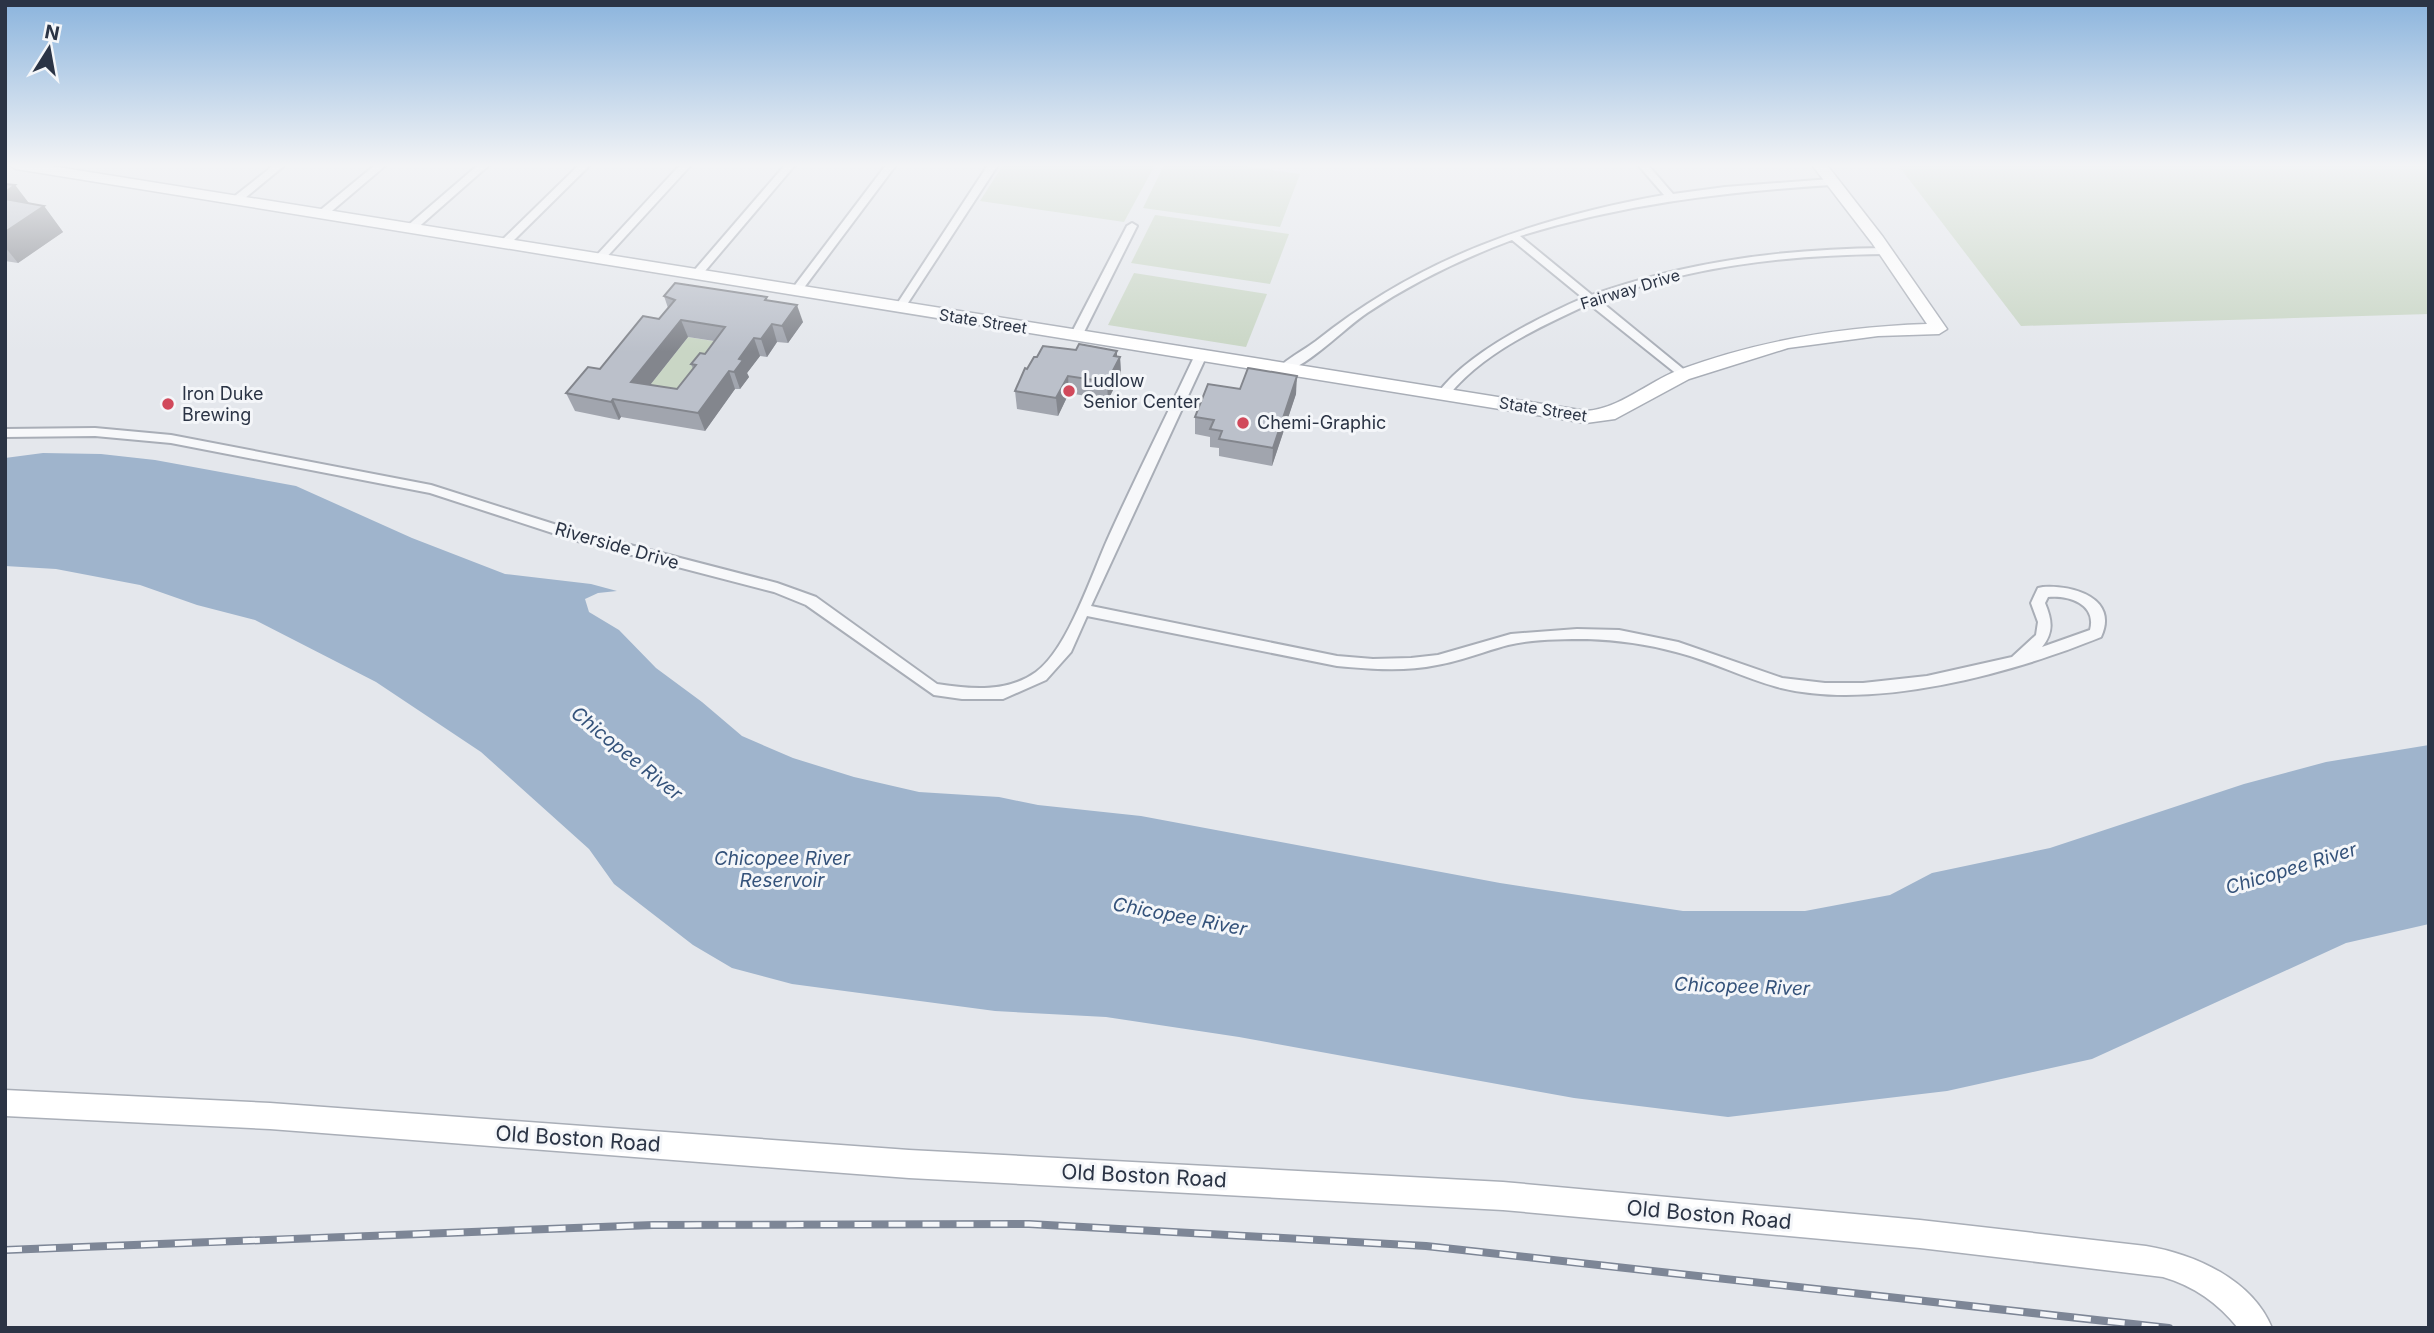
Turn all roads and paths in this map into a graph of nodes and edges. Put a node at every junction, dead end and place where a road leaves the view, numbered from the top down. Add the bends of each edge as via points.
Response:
1 (400, 227) edge
2 (521, 227) edge
3 (628, 227) edge
4 (737, 227) edge
5 (844, 227) edge
6 (952, 227) edge
7 (1131, 227) edge
8 (1544, 227) edge
9 (1866, 227) edge
10 (410, 229) joint
11 (1515, 237) junction
12 (504, 244) junction
13 (1885, 251) junction
14 (599, 259) junction
15 (696, 275) junction
16 (796, 291) junction
17 (1590, 299) junction
18 (900, 307) junction
19 (1076, 336) junction
20 (1200, 356) junction
21 (1283, 369) junction
22 (1683, 375) junction
23 (1444, 393) junction
24 (5, 433) edge
25 (1084, 610) junction
26 (2017, 660) junction
27 (5, 1103) edge
28 (2255, 1325) edge

1 - 10 street, State Street
2 - 12 street
3 - 14 street
4 - 15 street
5 - 16 street
6 - 18 street
7 - 19 street
8 - 11 street
9 - 13 street
10 - 12 street, State Street
11 - 17 street
11 - 21 street via 1419,277
12 - 14 street, State Street
13 - 17 street, Fairway Drive via 1743,260
13 - 22 street, State Street via 1939,329 1811,339 1762,349
14 - 15 street, State Street
15 - 16 street, State Street
16 - 18 street, State Street
17 - 22 street
17 - 23 street, Fairway Drive via 1512,338 1456,377
18 - 19 street, State Street
19 - 20 street, State Street
20 - 21 street, State Street
20 - 25 street, Riverside Drive
21 - 23 street, State Street
22 - 23 street, State Street via 1599,417
24 - 25 street, Riverside Drive via 95,432 171,439 431,489 574,535 811,601 934,689 1003,693 1041,676 1066,649
25 - 26 street via 1337,661 1373,664 1438,660 1511,639 1619,635 1678,647 1782,683 1825,689 1891,688
26 - 26 street via 2096,633 2100,624 2095,607 2068,592 2043,592 2038,603 2046,630
27 - 28 street, Old Boston Road via 270,1116 909,1164 1431,1192 1757,1218 2162,1262 2205,1278

